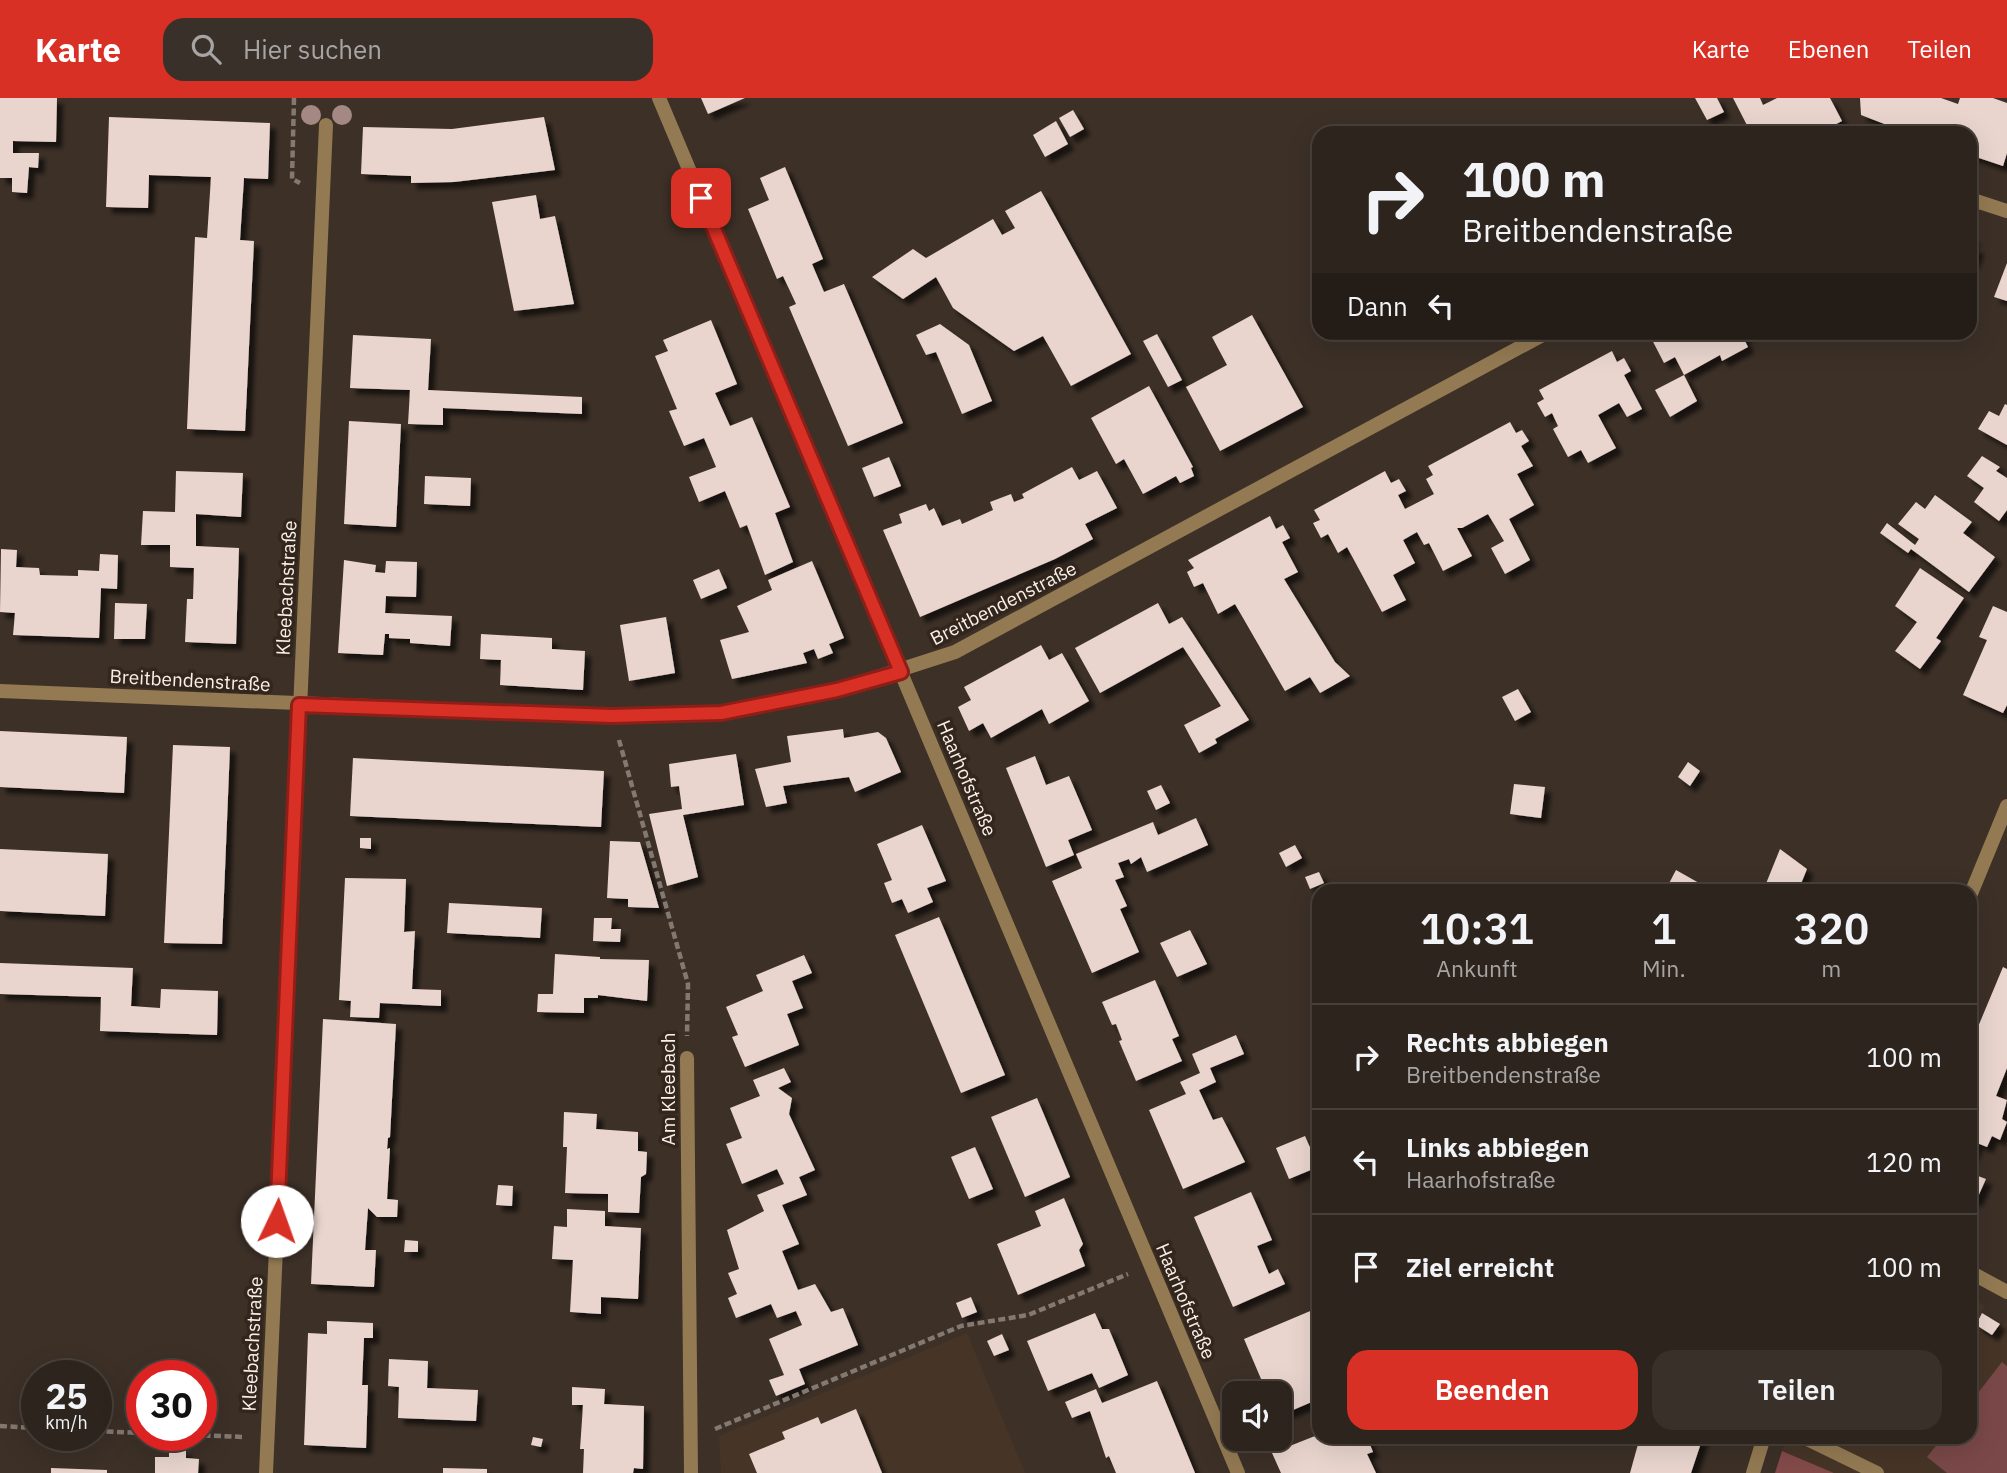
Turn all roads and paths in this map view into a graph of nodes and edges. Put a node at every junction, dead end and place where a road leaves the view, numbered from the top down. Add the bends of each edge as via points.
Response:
1 (659, 98) edge
2 (326, 125) dead end
3 (1977, 201) edge
4 (2007, 211) edge
5 (1533, 340) edge
6 (901, 672) junction
7 (0, 691) edge
8 (299, 705) junction
9 (612, 716) junction
10 (2007, 806) edge
11 (1975, 884) edge
12 (687, 1058) joint
13 (1150, 1265) junction
14 (1977, 1276) edge
15 (2007, 1292) edge
16 (0, 1426) edge
17 (21, 1427) edge
18 (217, 1436) edge
19 (267, 1438) junction
20 (689, 1441) junction
21 (1762, 1444) edge
22 (1817, 1444) edge
23 (266, 1473) edge
24 (691, 1473) edge
25 (1238, 1473) edge
26 (1753, 1473) edge
27 (1877, 1473) edge

1 - 6 street, Haarhofstraße
2 - 8 street, Kleebachstraße
3 - 4 street
5 - 6 street, Breitbendenstraße via 956,652
6 - 9 street, Breitbendenstraße via 721,713
6 - 13 street, Haarhofstraße
7 - 8 street, Breitbendenstraße
8 - 9 street, Breitbendenstraße
8 - 19 street, Kleebachstraße
9 - 12 path, Am Kleebach via 688,985
10 - 11 street
12 - 20 street, Am Kleebach
13 - 20 path via 1028,1315 961,1326
13 - 25 street, Haarhofstraße
14 - 15 street
16 - 17 path
18 - 19 path
19 - 23 street, Kleebachstraße
20 - 24 street, Am Kleebach
21 - 26 street
22 - 27 street

